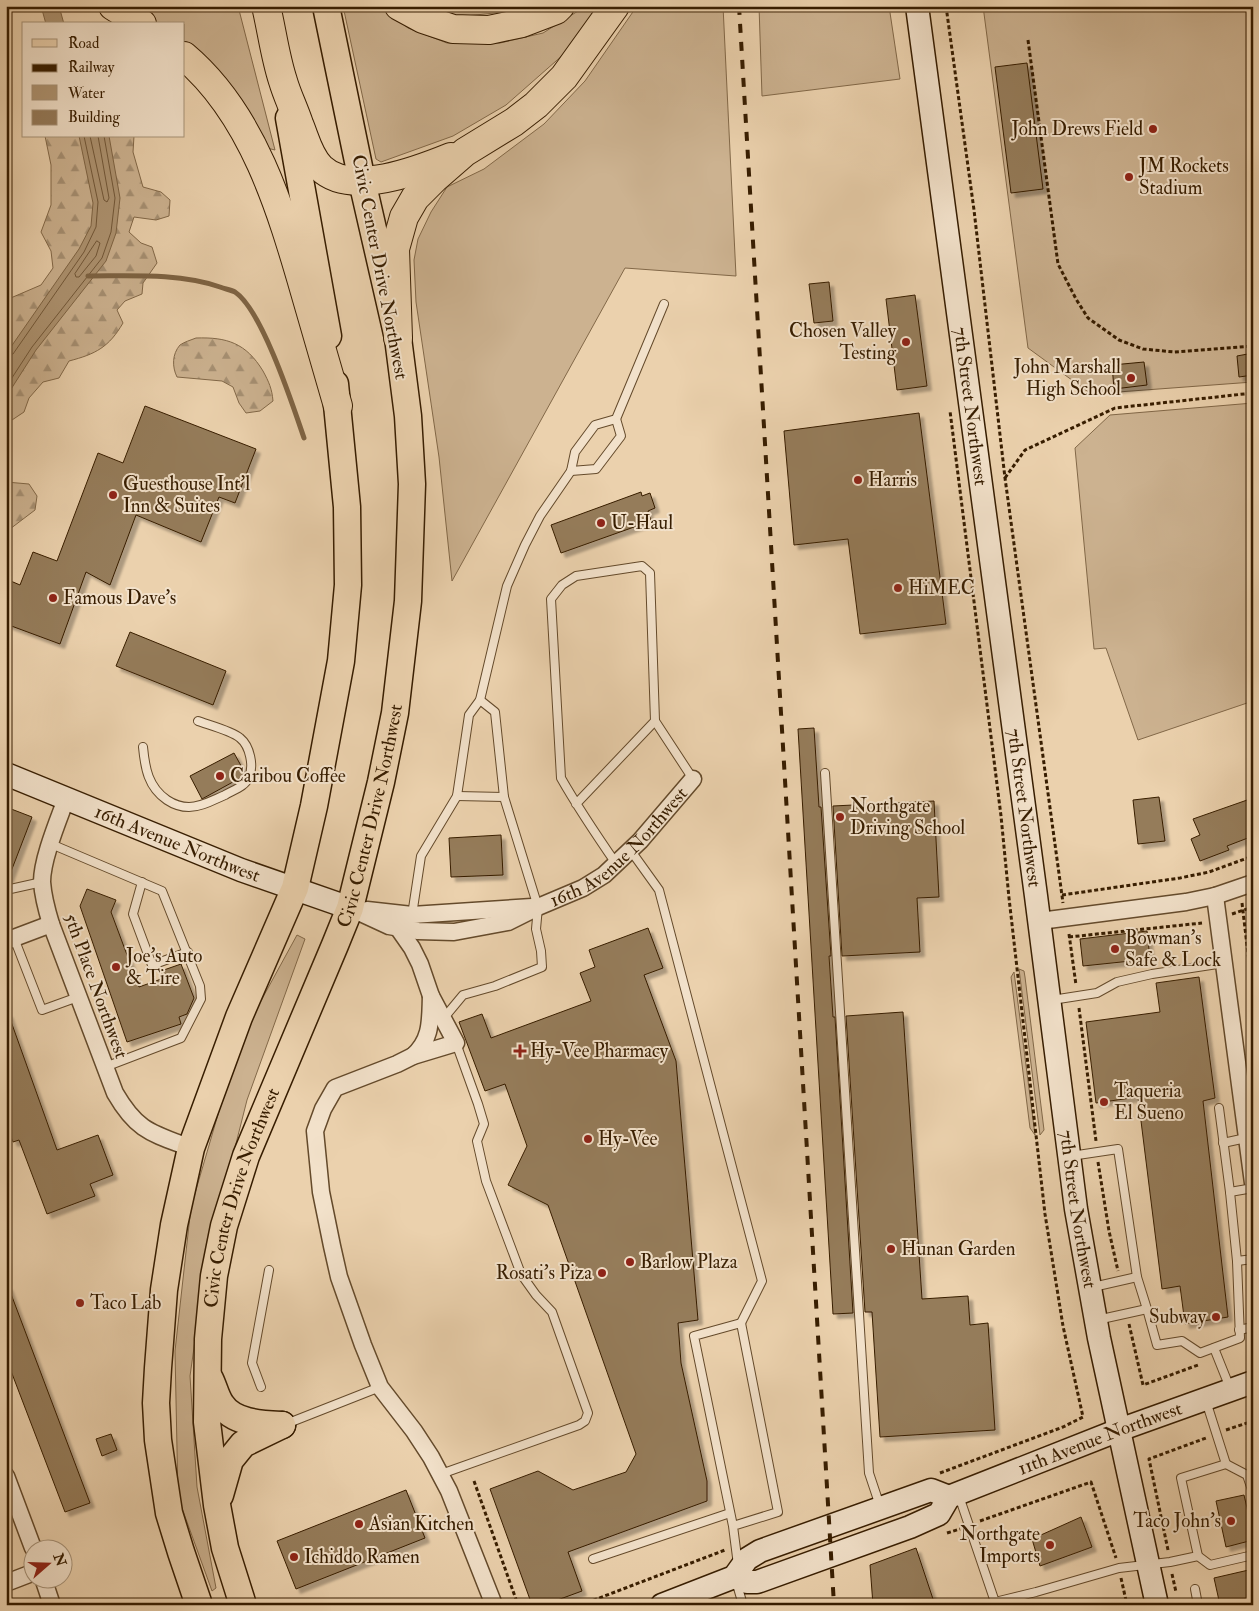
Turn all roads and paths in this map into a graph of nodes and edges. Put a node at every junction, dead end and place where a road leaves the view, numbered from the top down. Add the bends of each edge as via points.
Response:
1 (12, 6) edge
2 (113, 6) edge
3 (266, 6) edge
4 (326, 6) edge
5 (399, 6) edge
6 (560, 6) edge
7 (615, 6) edge
8 (917, 6) edge
9 (946, 6) edge
10 (6, 12) edge
11 (139, 22) edge
12 (1028, 40) dead end
13 (185, 57) edge
14 (283, 80) junction
15 (464, 152) junction
16 (362, 181) junction
17 (664, 304) dead end
18 (398, 338) junction
19 (1253, 346) edge
20 (1253, 393) edge
21 (948, 402) dead end
22 (338, 406) junction
23 (616, 419) junction
24 (571, 471) junction
25 (1005, 478) junction
26 (480, 700) junction
27 (655, 720) junction
28 (198, 721) dead end
29 (143, 747) dead end
30 (825, 773) dead end
31 (6, 774) edge
32 (693, 780) joint
33 (457, 796) junction
34 (504, 797) junction
35 (66, 799) junction
36 (576, 804) junction
37 (51, 844) junction
38 (631, 851) junction
39 (1253, 856) edge
40 (617, 865) junction
41 (42, 882) junction
42 (142, 882) junction
43 (1253, 883) edge
44 (295, 888) junction
45 (6, 890) edge
46 (1216, 896) junction
47 (538, 907) junction
48 (1253, 907) edge
49 (350, 908) junction
50 (412, 915) junction
51 (1040, 921) junction
52 (1202, 923) dead end
53 (51, 924) junction
54 (398, 928) junction
55 (1069, 937) dead end
56 (10, 940) edge
57 (188, 952) junction
58 (1224, 963) junction
59 (431, 996) junction
60 (1253, 996) edge
61 (78, 997) junction
62 (1050, 1001) junction
63 (443, 1019) junction
64 (456, 1043) junction
65 (413, 1056) junction
66 (105, 1067) junction
67 (1218, 1108) dead end
68 (1248, 1129) edge
69 (1224, 1143) junction
70 (191, 1148) junction
71 (1069, 1156) junction
72 (1253, 1183) edge
73 (1253, 1188) edge
74 (1230, 1192) junction
75 (1253, 1259) edge
76 (1237, 1261) junction
77 (269, 1270) dead end
78 (1137, 1276) junction
79 (1090, 1287) junction
80 (1147, 1309) junction
81 (1096, 1320) junction
82 (741, 1324) junction
83 (1253, 1328) edge
84 (1239, 1330) junction
85 (1214, 1348) junction
86 (208, 1372) junction
87 (1253, 1382) edge
88 (261, 1387) dead end
89 (380, 1387) junction
90 (1230, 1390) junction
91 (1205, 1399) junction
92 (1083, 1417) dead end
93 (1253, 1421) edge
94 (282, 1425) junction
95 (1119, 1430) junction
96 (1216, 1434) junction
97 (1226, 1464) junction
98 (441, 1474) junction
99 (6, 1476) edge
100 (474, 1481) dead end
101 (1091, 1482) dead end
102 (1253, 1494) edge
103 (953, 1496) junction
104 (217, 1505) junction
105 (880, 1508) junction
106 (730, 1513) junction
107 (733, 1526) junction
108 (29, 1538) edge
109 (1253, 1555) edge
110 (1198, 1556) junction
111 (593, 1559) dead end
112 (1170, 1562) junction
113 (1148, 1564) junction
114 (1119, 1568) junction
115 (736, 1574) junction
116 (22, 1577) edge
117 (6, 1583) edge
118 (47, 1588) edge
119 (1195, 1589) dead end
120 (1167, 1600) edge
121 (672, 1603) edge
122 (52, 1605) edge
123 (199, 1605) edge
124 (243, 1605) edge
125 (494, 1605) edge
126 (518, 1605) edge
127 (743, 1605) edge
128 (1127, 1605) edge
129 (1198, 1605) edge

1 - 10 path
2 - 11 highway
3 - 14 highway
4 - 16 main road, Civic Center Drive Northwest
5 - 6 highway via 423,19 453,29 489,30 522,23
7 - 15 highway via 564,77 536,105
8 - 51 main road, 7th Street Northwest
9 - 25 path
12 - 19 path via 1058,264 1088,318 1118,340 1143,349 1174,352
13 - 22 highway via 226,102 257,154 285,222
14 - 16 highway via 311,154 320,168 340,178
14 - 22 main road
15 - 16 highway via 394,176
15 - 18 highway via 416,198 404,217 395,249
16 - 18 main road, Civic Center Drive Northwest
17 - 23 lane
18 - 49 main road, Civic Center Drive Northwest via 408,416 412,484 408,601 395,713
20 - 25 path via 1115,408 1025,450
21 - 92 path via 1001,816 1045,1214 1063,1326
22 - 44 main road via 347,507 348,585 342,652 314,806
23 - 24 lane via 596,425 575,452
23 - 24 lane via 620,436 596,469
24 - 26 lane via 540,516 507,586
25 - 39 path via 1062,895 1180,878 1209,872
26 - 33 lane via 469,716
26 - 34 lane via 495,712
27 - 32 lane
27 - 36 lane
27 - 36 lane via 650,573 642,566 576,576 562,585 551,599 561,778
28 - 29 lane via 239,737 246,744 250,756 249,777 242,786 203,805 188,808 173,803 160,795 150,782 144,768
30 - 105 lane via 869,1473
31 - 35 main road, 16th Avenue Northwest
32 - 38 street, 16th Avenue Northwest
33 - 34 lane
33 - 50 lane via 421,856
34 - 47 lane
35 - 37 street, 5th Place Northwest
35 - 44 main road, 16th Avenue Northwest via 241,870
36 - 40 lane
37 - 41 street, 5th Place Northwest
37 - 42 lane
38 - 40 street, 16th Avenue Northwest
38 - 82 lane via 658,890 762,1281
40 - 47 street, 16th Avenue Northwest via 583,888
41 - 45 lane
41 - 53 street, 5th Place Northwest
42 - 57 lane via 162,891
42 - 57 lane via 133,914 152,965
43 - 46 street
44 - 49 main road, 16th Avenue Northwest
44 - 70 main road via 240,1017
46 - 51 street
46 - 58 street
47 - 50 street, 16th Avenue Northwest
47 - 54 street, 16th Avenue Northwest via 508,922 454,932
47 - 63 lane via 536,929 542,967 463,995
48 - 60 path via 1243,910
49 - 50 street, 16th Avenue Northwest
49 - 54 street, 16th Avenue Northwest
49 - 86 main road, Civic Center Drive Northwest via 246,1156 224,1226 210,1306
51 - 62 main road, 7th Street Northwest
52 - 55 path
53 - 56 street
53 - 61 street, 5th Place Northwest
54 - 59 street via 420,964
56 - 61 lane via 42,1010
57 - 66 lane via 200,986 200,999 181,1038
58 - 62 lane via 1152,974 1117,982 1097,993
58 - 68 street
59 - 63 street
59 - 65 street via 426,1041
61 - 66 street, 5th Place Northwest
62 - 71 main road, 7th Street Northwest
63 - 64 street
64 - 65 street
64 - 98 lane via 484,1124 477,1141 486,1181 521,1274 552,1312 588,1413 579,1425
65 - 89 street via 336,1088 315,1132 321,1192 339,1277
66 - 70 street, 5th Place Northwest via 115,1093 133,1120 144,1129
67 - 69 lane
68 - 69 lane
68 - 72 street
69 - 74 lane
70 - 123 main road via 164,1290 156,1403 158,1440 170,1513
71 - 78 lane via 1118,1149
71 - 79 main road, 7th Street Northwest
73 - 74 lane
74 - 76 lane
75 - 76 lane
76 - 84 lane
77 - 88 lane via 252,1363
78 - 79 lane
78 - 80 lane
79 - 81 main road, 7th Street Northwest
80 - 81 lane
80 - 85 lane via 1157,1345 1182,1341 1200,1353
81 - 95 main road, 7th Street Northwest
82 - 106 lane via 694,1336
82 - 107 lane via 778,1512
83 - 84 lane
84 - 85 lane via 1240,1338
85 - 90 lane
86 - 94 main road via 221,1404 231,1415
86 - 104 main road, Civic Center Drive Northwest via 207,1422
87 - 90 main road, 11th Avenue Northwest
89 - 94 lane
89 - 98 street via 414,1431
90 - 91 main road, 11th Avenue Northwest
91 - 95 main road, 11th Avenue Northwest
91 - 96 lane
93 - 96 path
94 - 104 main road via 243,1444 230,1460
95 - 103 main road, 11th Avenue Northwest
95 - 113 main road, 7th Street Northwest
96 - 97 lane
96 - 112 path via 1149,1459
97 - 102 lane via 1247,1475
97 - 110 lane via 1181,1478
98 - 125 street
99 - 108 street
100 - 126 path
101 - 114 path
103 - 105 main road via 931,1490
103 - 114 lane via 995,1602
103 - 115 main road, 11th Avenue Northwest via 938,1514 910,1527 757,1582 747,1582
104 - 124 main road, Civic Center Drive Northwest via 225,1548
105 - 115 main road via 760,1551 747,1559
106 - 107 lane
106 - 111 lane
107 - 115 lane
109 - 110 lane via 1210,1566
110 - 112 lane
112 - 113 lane
112 - 120 path
113 - 114 lane
113 - 120 main road, 7th Street Northwest
114 - 128 path
115 - 121 main road
115 - 127 lane
116 - 117 street
118 - 122 street
119 - 129 lane

